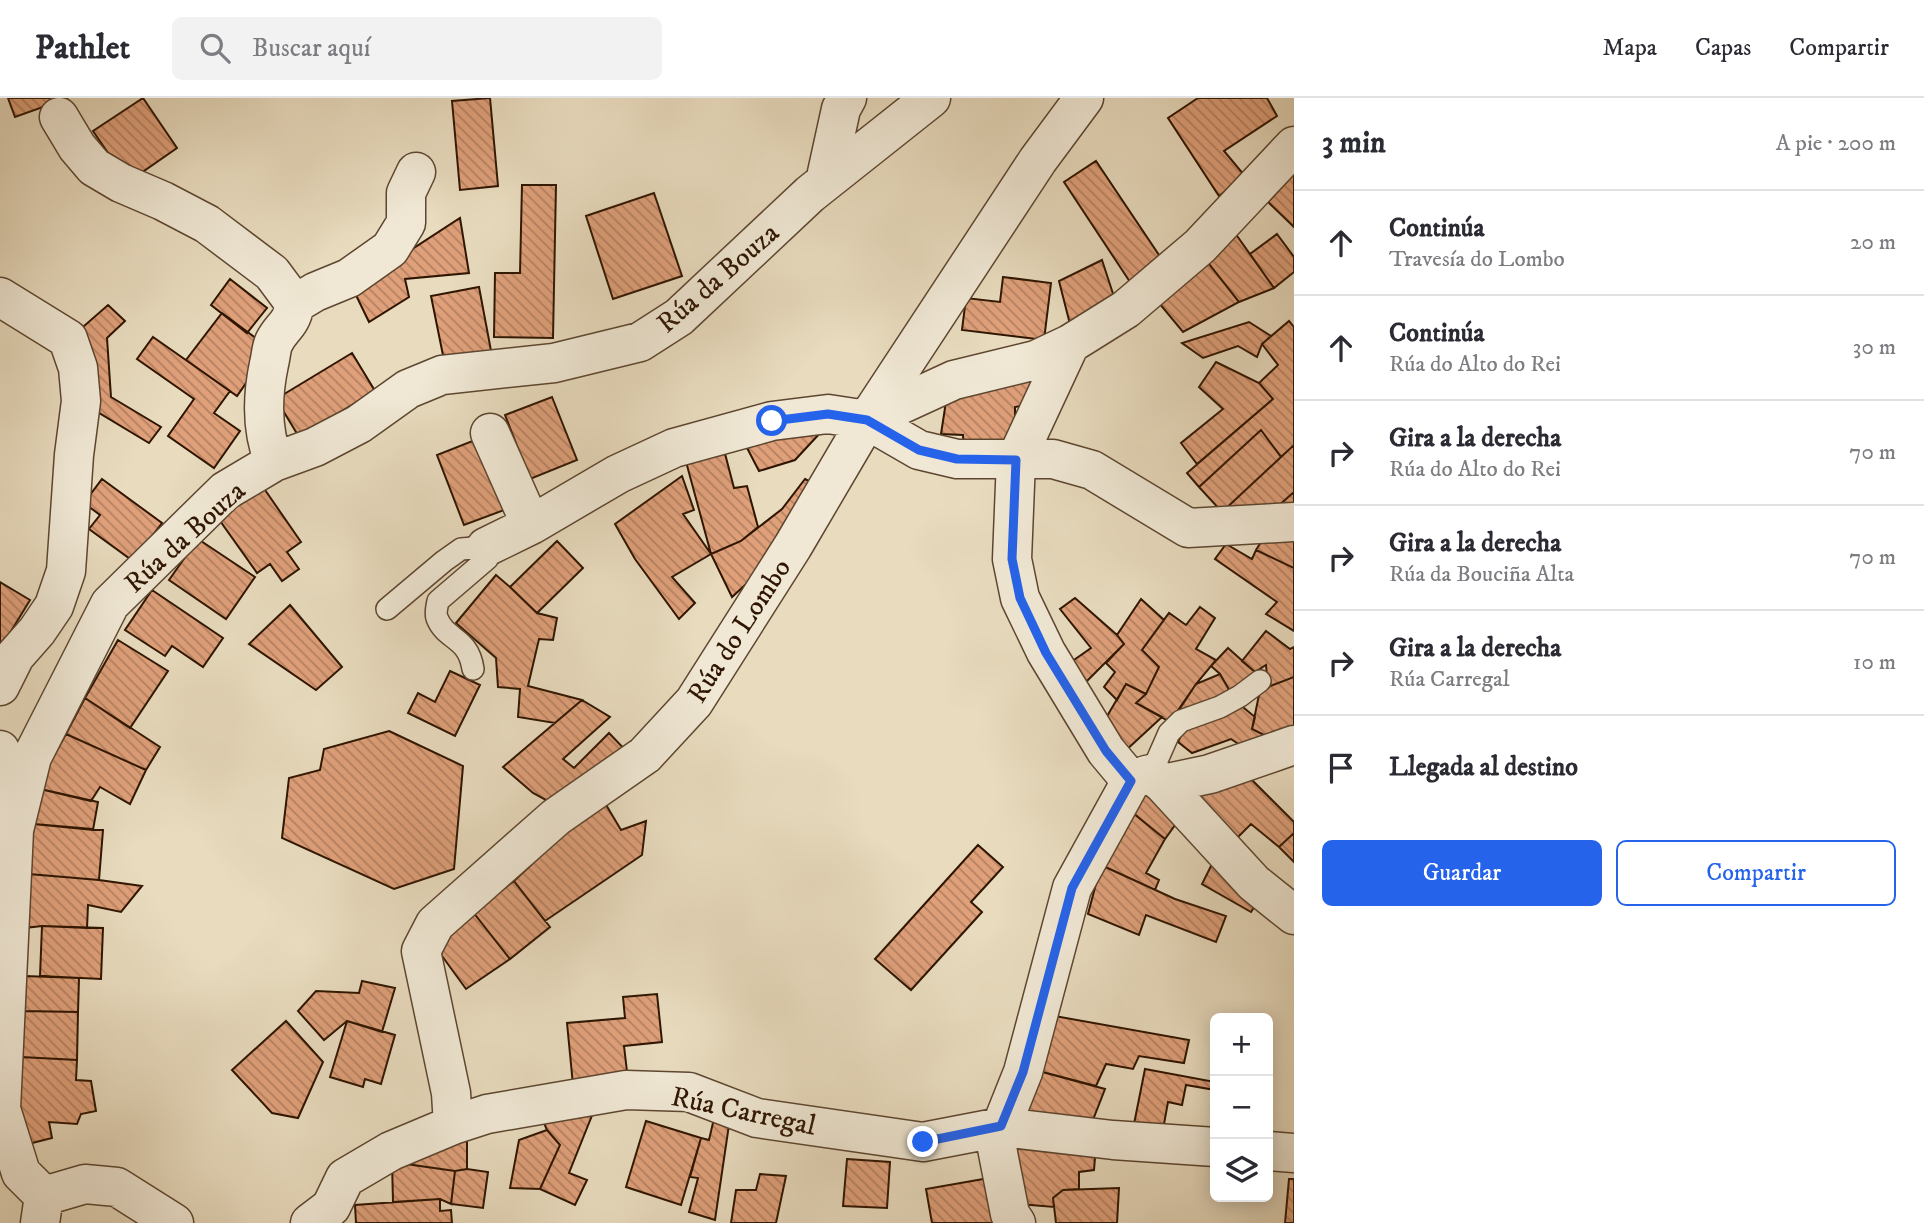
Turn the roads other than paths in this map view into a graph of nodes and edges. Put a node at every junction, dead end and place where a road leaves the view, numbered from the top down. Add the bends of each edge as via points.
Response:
1 (847, 98) edge
2 (931, 98) edge
3 (1084, 98) edge
4 (59, 117) dead end
5 (1294, 146) edge
6 (416, 172) dead end
7 (825, 182) junction
8 (0, 297) edge
9 (295, 304) junction
10 (1070, 344) junction
11 (867, 420) junction
12 (490, 433) dead end
13 (1016, 460) junction
14 (274, 462) junction
15 (1294, 522) edge
16 (531, 525) junction
17 (486, 547) junction
18 (110, 604) junction
19 (54, 606) junction
20 (387, 609) dead end
21 (473, 669) dead end
22 (1260, 681) dead end
23 (0, 686) edge
24 (1294, 745) edge
25 (0, 750) edge
26 (1148, 780) junction
27 (14, 830) junction
28 (1294, 915) edge
29 (453, 1125) junction
30 (1001, 1126) junction
31 (1210, 1147) edge
32 (1273, 1151) edge
33 (1294, 1153) edge
34 (42, 1209) edge
35 (325, 1218) edge
36 (174, 1223) edge
37 (1016, 1223) edge

1 - 7 street
2 - 7 street, Rúa da Bouza
3 - 11 street, Rúa do Lombo
4 - 9 street via 94,167 207,223 272,273
5 - 10 street via 1199,246 1126,309
6 - 9 street via 406,194 406,223 390,249 349,278
7 - 14 street, Rúa da Bouza via 679,317 640,342 554,363 442,375 408,389 337,436
8 - 19 street via 68,339 78,368 81,401 66,571
9 - 14 street via 292,318 274,342 262,409
10 - 11 street via 1036,360 954,380
10 - 13 street
11 - 13 street via 919,450 957,459
11 - 16 street via 828,414 772,421 674,448 618,474
11 - 29 street, Rúa do Lombo via 694,702 645,755 556,817 435,924 421,951 451,1093
12 - 16 street
13 - 15 street via 1053,459 1092,470 1188,528
13 - 26 street via 1012,559 1020,598 1046,653 1106,751
14 - 18 street, Rúa da Bouza via 225,492
16 - 17 street
17 - 20 lane via 461,549
17 - 21 lane via 487,559 438,601 436,616 471,656
18 - 19 street via 73,601
18 - 27 street, Rúa da Bouza via 32,757
19 - 23 street via 15,656
22 - 26 lane via 1220,707 1181,721 1169,733
24 - 26 street via 1210,774
25 - 27 street
26 - 28 street via 1254,883
26 - 30 street via 1072,888 1023,1072
27 - 34 street, Rúa da Bouza via 2,1109 21,1173
29 - 30 street, Rúa Carregal via 487,1114 626,1090 689,1092 757,1118 923,1142
29 - 35 street, Rúa Carregal via 391,1151 345,1178
30 - 31 street, Rúa Carregal
30 - 37 street via 997,1148 1010,1214
32 - 33 street
34 - 36 street via 85,1184 117,1187

